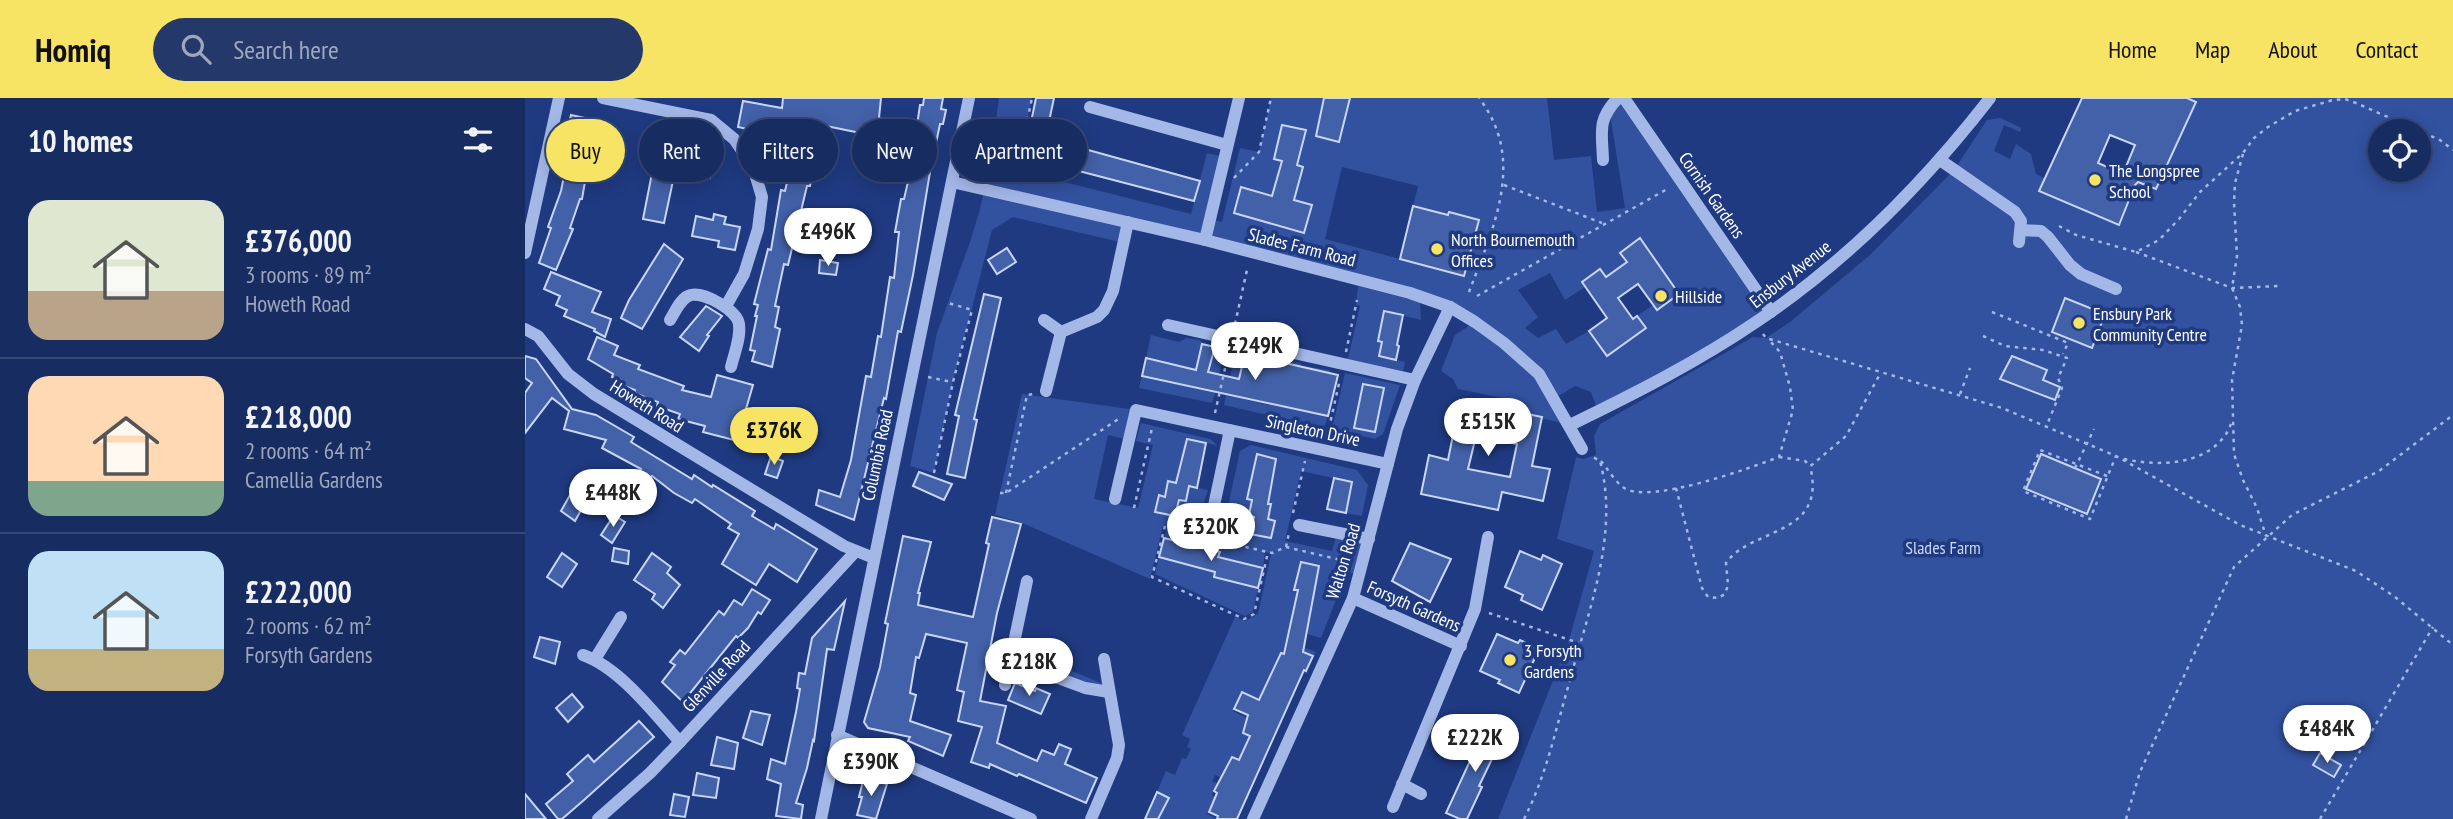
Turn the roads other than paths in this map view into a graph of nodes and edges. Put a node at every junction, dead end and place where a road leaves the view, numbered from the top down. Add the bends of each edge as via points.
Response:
1 (559, 98) edge
2 (603, 98) edge
3 (969, 98) edge
4 (1239, 98) edge
5 (1618, 98) edge
6 (1624, 98) edge
7 (1990, 98) edge
8 (1090, 107) dead end
9 (965, 119) edge
10 (1227, 145) junction
11 (1603, 160) dead end
12 (1940, 160) junction
13 (952, 182) joint
14 (1128, 222) junction
15 (527, 233) edge
16 (1205, 240) junction
17 (525, 253) edge
18 (2116, 289) dead end
19 (726, 306) junction
20 (1450, 307) junction
21 (1771, 312) junction
22 (670, 320) dead end
23 (1044, 320) dead end
24 (1168, 325) dead end
25 (525, 329) edge
26 (1061, 332) junction
27 (731, 367) dead end
28 (1415, 380) junction
29 (1046, 391) road end
30 (1570, 425) junction
31 (1230, 430) junction
32 (1582, 449) road end
33 (1388, 464) junction
34 (1115, 499) dead end
35 (1299, 525) dead end
36 (1194, 530) dead end
37 (1208, 534) junction
38 (1227, 537) road end
39 (1488, 537) dead end
40 (1369, 539) junction
41 (855, 552) junction
42 (874, 558) junction
43 (1027, 581) dead end
44 (1353, 598) junction
45 (621, 617) dead end
46 (1461, 646) junction
47 (1104, 659) dead end
48 (1010, 660) junction
49 (1005, 685) dead end
50 (1109, 692) junction
51 (837, 735) junction
52 (680, 742) junction
53 (1402, 784) junction
54 (1421, 794) dead end
55 (1393, 807) dead end
56 (598, 819) edge
57 (821, 819) edge
58 (1031, 819) edge
59 (1091, 819) edge
60 (1253, 819) edge

1 - 15 street
2 - 19 street via 712,120 734,139 753,167 762,197 758,229 744,274
3 - 9 street, Columbia Road
4 - 10 street
5 - 11 street via 1601,121
6 - 21 street, Cornish Gardens
7 - 12 street, Ensbury Avenue
8 - 10 street
10 - 16 street
12 - 18 street via 2015,212 2021,221 2020,236 2041,231 2081,274
12 - 21 street, Ensbury Avenue via 1859,242
13 - 14 street, Slades Farm Road
13 - 42 street, Columbia Road
14 - 16 street, Slades Farm Road
14 - 26 street via 1104,310
15 - 17 street
16 - 20 street, Slades Farm Road
19 - 22 street via 690,295
19 - 27 street via 739,325
20 - 28 street, Walton Road
20 - 30 street, Slades Farm Road via 1539,374
21 - 30 street, Ensbury Avenue via 1659,381
23 - 26 street
24 - 28 street
25 - 41 street, Howeth Road via 594,394
26 - 29 street
28 - 33 street, Walton Road
30 - 32 street, Slades Farm Road
31 - 33 street, Singleton Drive
31 - 34 street, Singleton Drive via 1136,410
31 - 37 street
33 - 40 street, Walton Road
35 - 40 street
36 - 37 street
37 - 38 street
39 - 46 street, Forsyth Gardens via 1475,609
40 - 44 street, Walton Road
41 - 42 street, Howeth Road
41 - 52 street, Glenville Road
42 - 51 street, Columbia Road
43 - 48 street
44 - 46 street, Forsyth Gardens
44 - 60 street, Walton Road
45 - 52 street via 589,657 635,693
46 - 53 street, Forsyth Gardens
47 - 50 street
48 - 49 street
48 - 50 street via 1085,688
50 - 59 street via 1119,745
51 - 57 street, Columbia Road
51 - 58 street
52 - 56 street, Glenville Road
53 - 54 street
53 - 55 street, Forsyth Gardens

